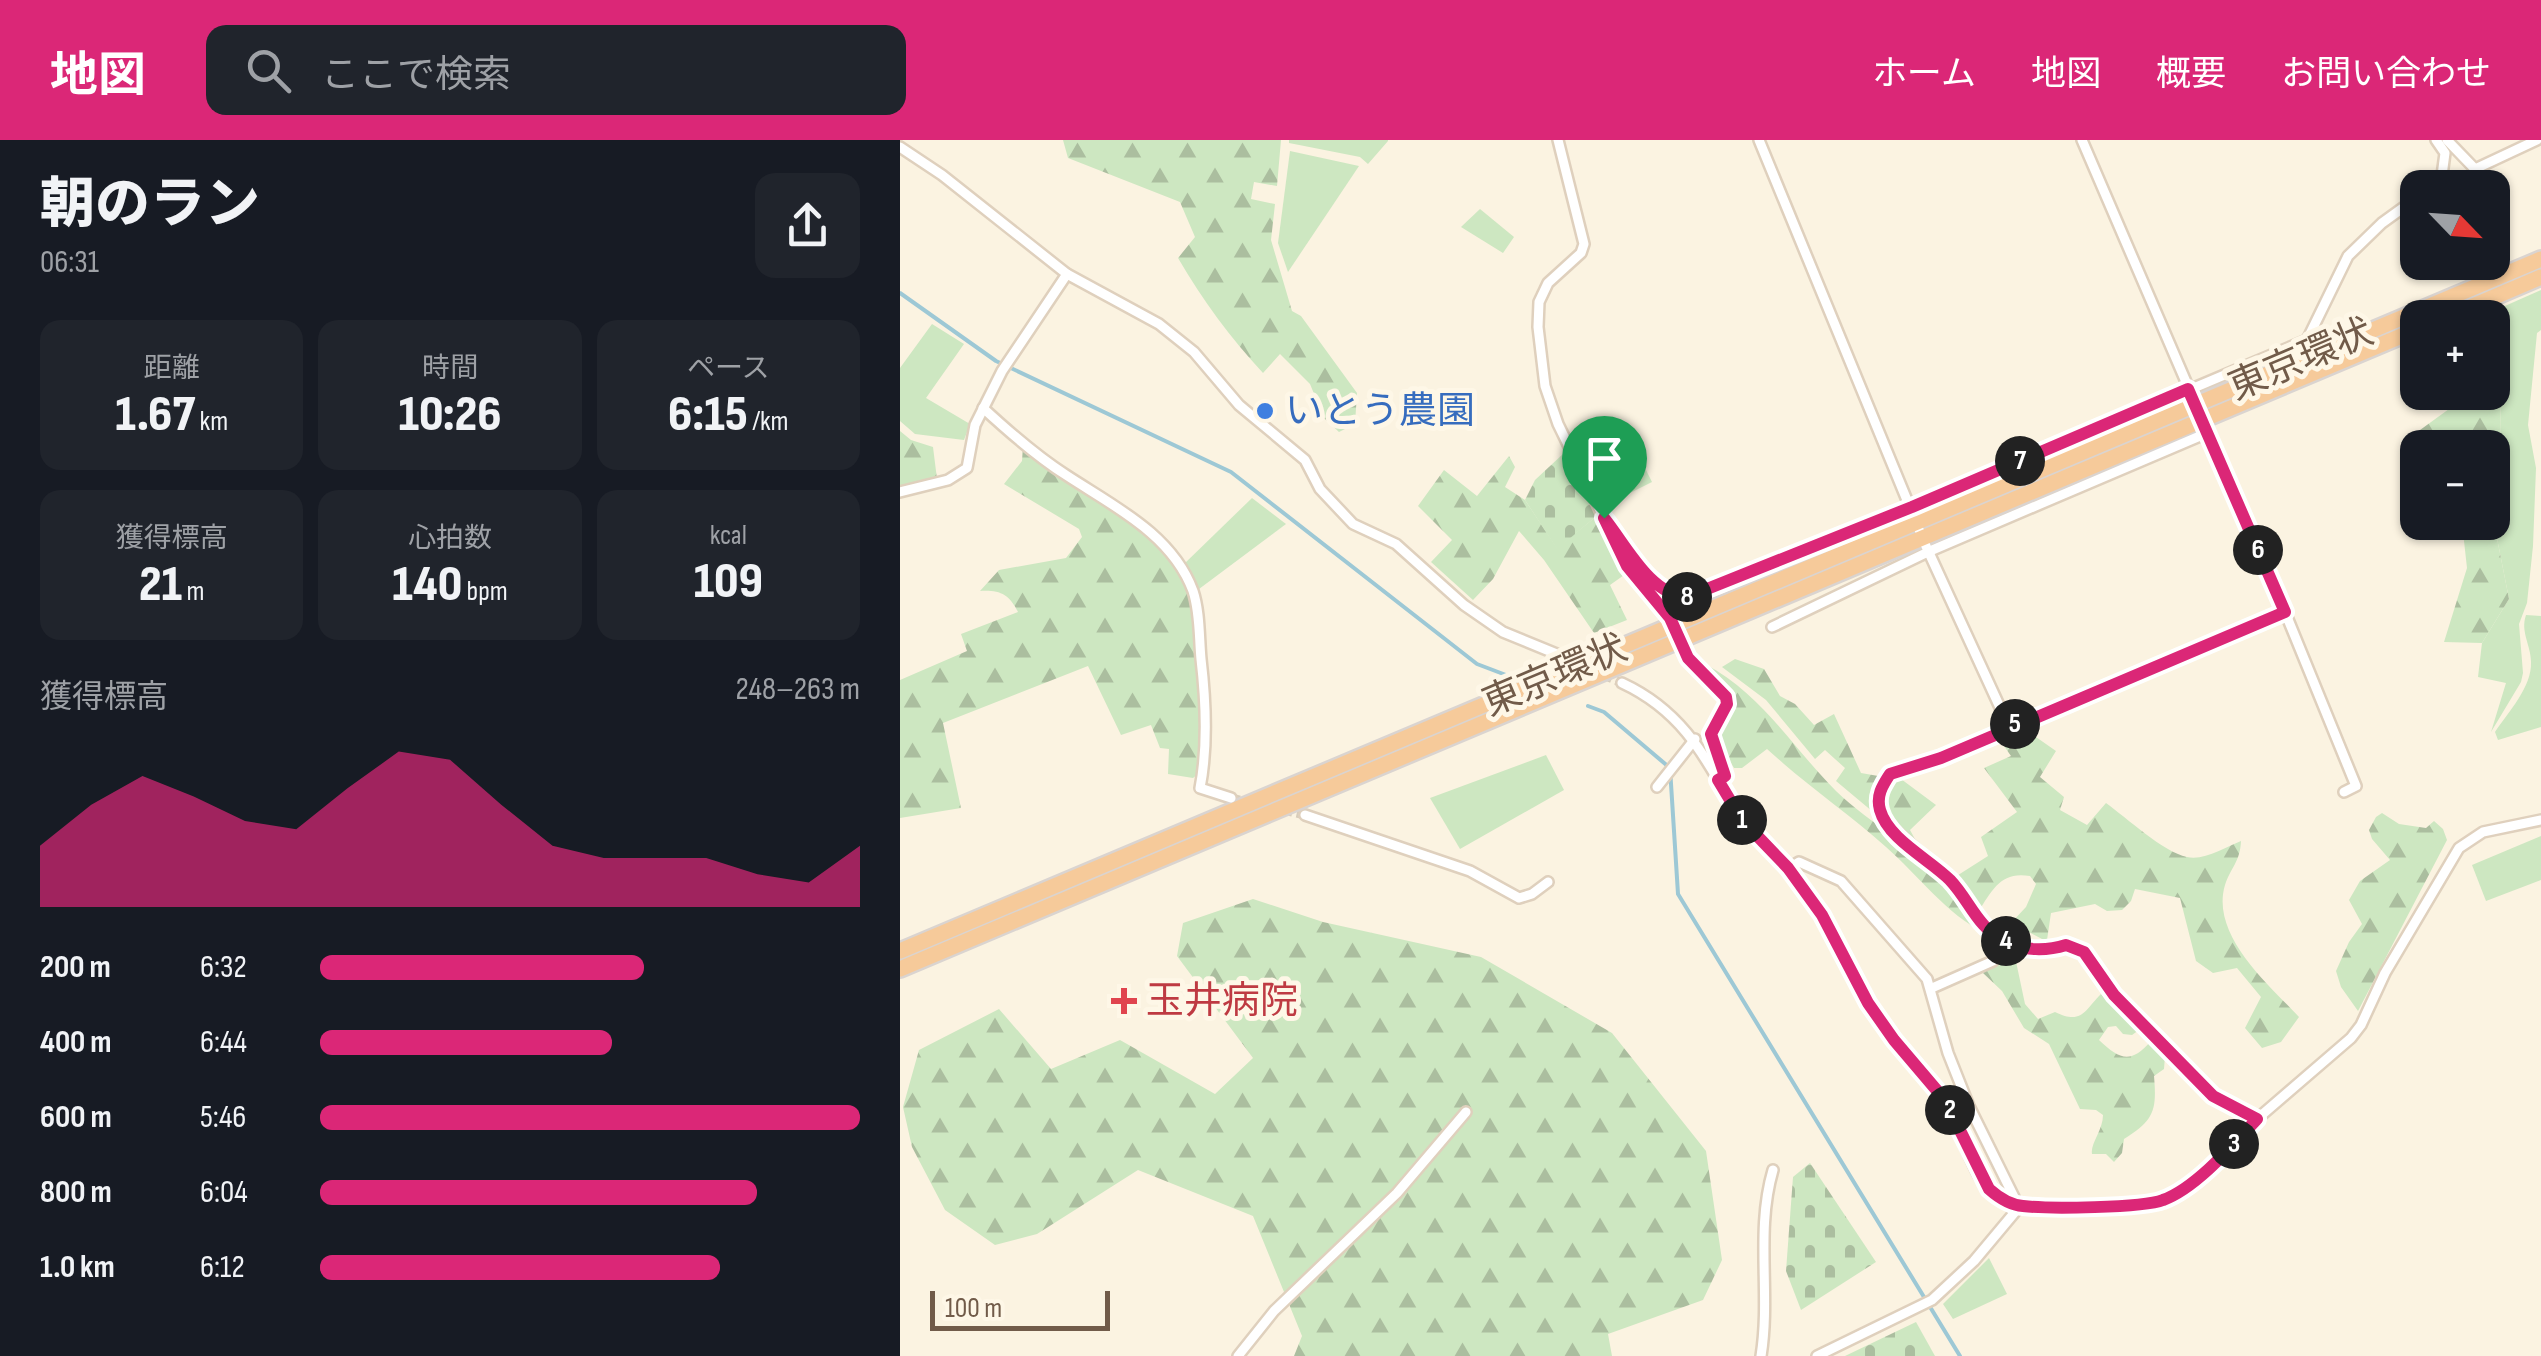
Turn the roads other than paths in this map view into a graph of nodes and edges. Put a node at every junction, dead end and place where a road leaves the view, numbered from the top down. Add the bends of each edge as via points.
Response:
1 (1558, 140) edge
2 (1759, 140) edge
3 (2082, 140) edge
4 (2436, 140) edge
5 (2448, 140) edge
6 (2537, 140) edge
7 (900, 148) edge
8 (2443, 170) edge
9 (2400, 211) edge
10 (2541, 259) edge
11 (1066, 274) junction
12 (2541, 277) edge
13 (2487, 300) edge
14 (2400, 336) edge
15 (2188, 389) junction
16 (983, 408) junction
17 (2201, 419) junction
18 (900, 492) edge
19 (1604, 518) junction
20 (1921, 529) junction
21 (2285, 612) junction
22 (1772, 627) dead end
23 (1677, 633) junction
24 (1564, 657) dead end
25 (1622, 683) tunnel mouth
26 (2008, 727) junction
27 (1695, 740) junction
28 (1718, 780) junction
29 (1657, 787) dead end
30 (2344, 792) dead end
31 (1231, 798) tunnel mouth
32 (1730, 801) joint
33 (1305, 814) tunnel mouth
34 (2541, 820) edge
35 (1788, 868) junction
36 (1548, 882) dead end
37 (2006, 942) junction
38 (900, 951) edge
39 (900, 968) edge
40 (1932, 988) junction
41 (1969, 1106) junction
42 (1466, 1112) dead end
43 (1952, 1112) junction
44 (2257, 1119) junction
45 (1773, 1170) dead end
46 (2164, 1200) joint
47 (2017, 1202) junction
48 (1238, 1356) edge
49 (1761, 1356) edge
50 (1817, 1356) edge

1 - 19 street via 1584,244 1542,292 1538,328 1545,386
2 - 20 street
3 - 15 street
4 - 8 street via 2445,154
5 - 6 street via 2475,169
7 - 11 street
9 - 15 street via 2348,256 2307,340
10 - 17 highway, 東京環状
11 - 16 street
11 - 24 street via 1158,324 1194,352 1251,417 1304,460 1320,489 1354,524 1396,544 1503,632
12 - 13 highway
14 - 17 highway, 東京環状
15 - 17 street
15 - 20 street
16 - 18 street via 966,468 948,480
16 - 31 street via 1044,460 1133,517 1180,567 1194,593 1205,692 1200,788
17 - 20 highway, 東京環状
17 - 21 street
19 - 20 street via 1656,587 1682,597
19 - 23 street via 1627,566
20 - 22 street
20 - 23 highway, 東京環状
20 - 26 street
21 - 26 street
21 - 30 street via 2356,786
23 - 28 street via 1688,658 1727,700 1711,734 1725,776
23 - 38 highway, 東京環状
23 - 39 highway, 東京環状
25 - 27 street via 1645,694
26 - 37 street via 1890,774 1878,794 1884,820
27 - 28 street
27 - 29 street
28 - 32 street
32 - 35 street
33 - 36 street via 1470,871 1518,898
34 - 44 street via 2483,832 2459,848 2384,973 2361,1025
35 - 40 street via 1800,862 1840,881
35 - 43 street via 1822,915 1868,1003
37 - 40 street via 1992,961
37 - 44 street via 2084,952 2165,1050 2213,1096
40 - 41 street
41 - 43 street
41 - 47 street
42 - 48 street via 1408,1182 1274,1311
43 - 47 street via 1989,1189
44 - 46 street via 2223,1157
45 - 49 street via 1763,1231 1767,1319
46 - 47 street
47 - 50 street via 1974,1261 1932,1300

